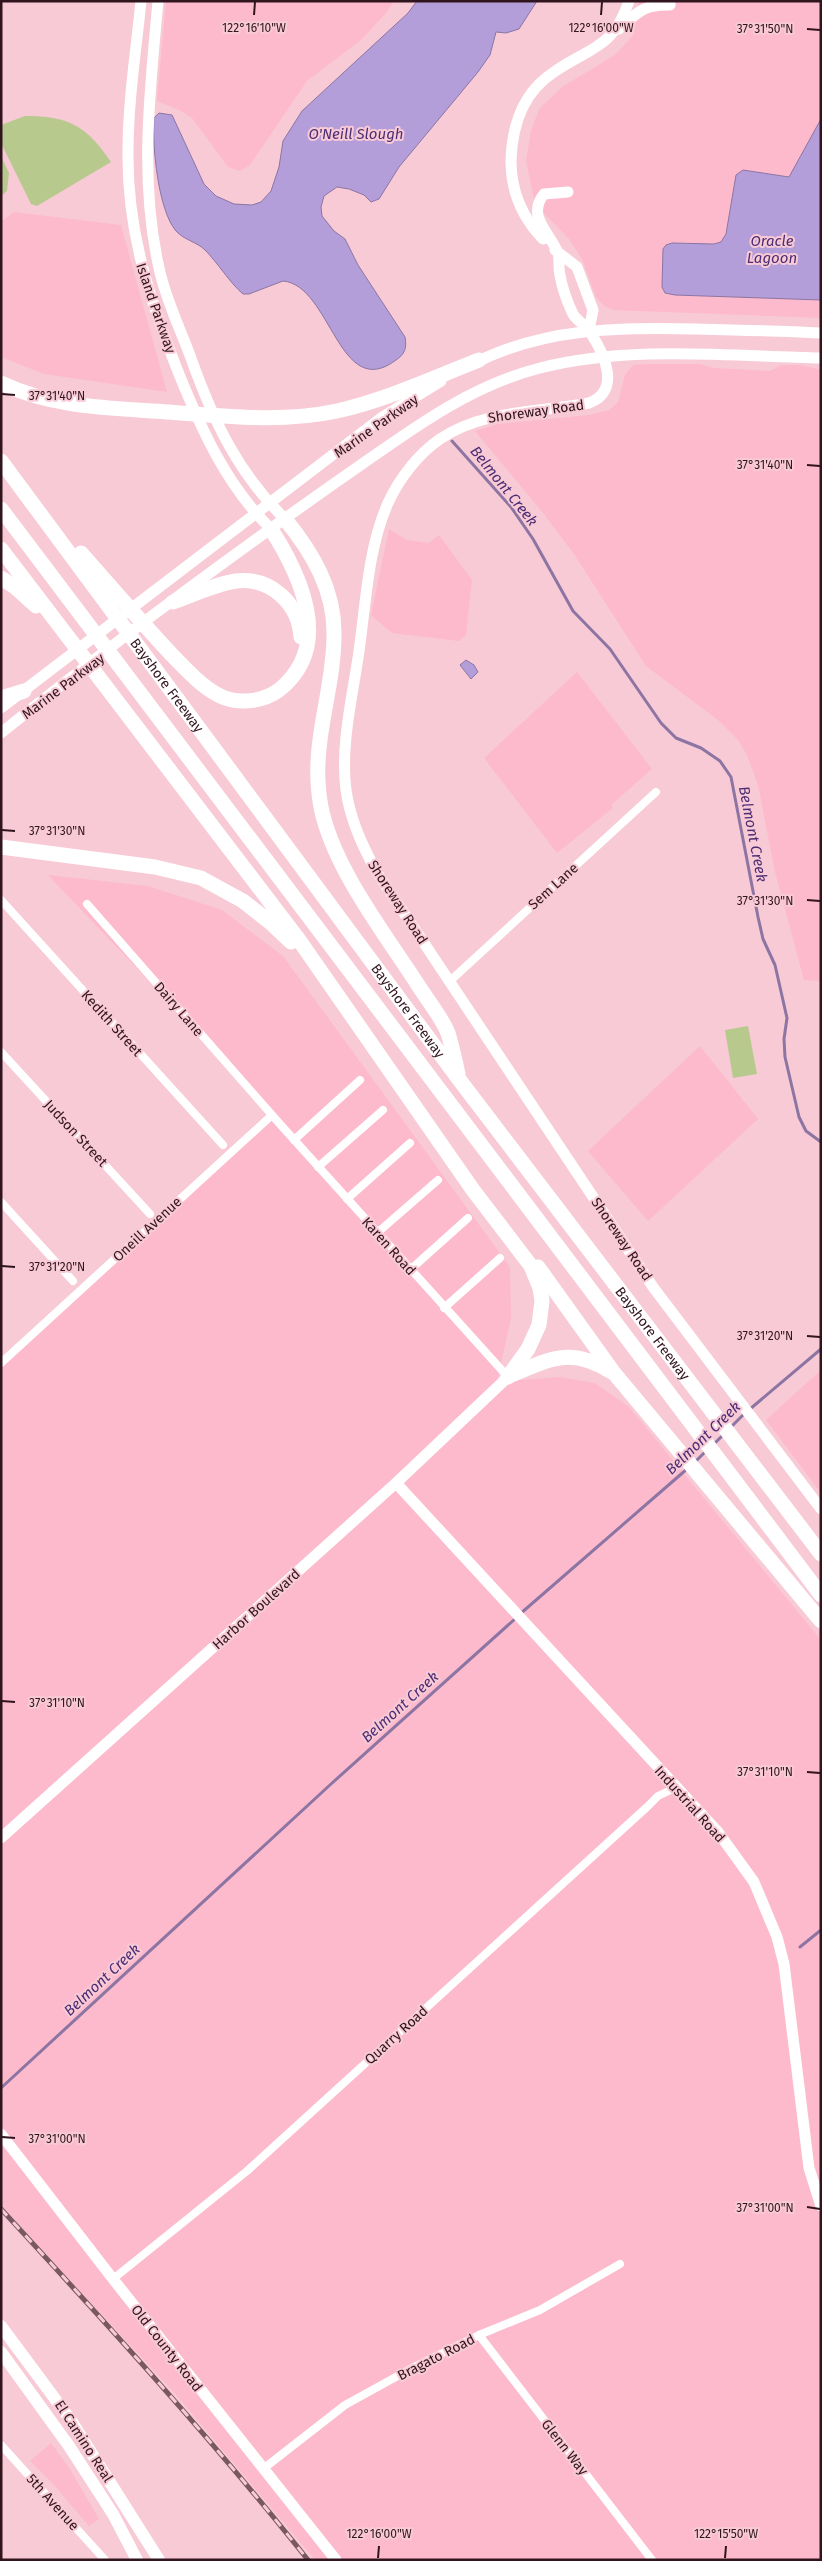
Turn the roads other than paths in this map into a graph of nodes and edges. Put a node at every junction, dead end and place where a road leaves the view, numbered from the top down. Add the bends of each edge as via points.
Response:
1 (141, 1) edge
2 (158, 1) edge
3 (629, 1) edge
4 (670, 1) edge
5 (609, 38) junction
6 (568, 192) dead end
7 (558, 253) junction
8 (589, 330) junction
9 (821, 333) edge
10 (603, 357) junction
11 (821, 358) edge
12 (479, 360) junction
13 (1, 383) edge
14 (4, 465) edge
15 (270, 504) junction
16 (1, 509) edge
17 (256, 515) junction
18 (285, 519) junction
19 (271, 529) junction
20 (1, 549) edge
21 (1, 578) edge
22 (168, 606) junction
23 (61, 630) junction
24 (298, 666) junction
25 (24, 691) junction
26 (1, 698) edge
27 (1, 708) edge
28 (1, 734) edge
29 (656, 792) dead end
30 (1, 847) edge
31 (1, 900) edge
32 (87, 904) dead end
33 (319, 971) junction
34 (450, 980) junction
35 (1, 1052) edge
36 (360, 1080) dead end
37 (460, 1082) junction
38 (383, 1110) dead end
39 (272, 1115) junction
40 (294, 1140) junction
41 (410, 1143) dead end
42 (223, 1145) dead end
43 (318, 1167) junction
44 (438, 1180) dead end
45 (473, 1190) junction
46 (347, 1199) junction
47 (1, 1202) edge
48 (150, 1214) dead end
49 (468, 1218) dead end
50 (377, 1233) junction
51 (500, 1258) dead end
52 (410, 1270) junction
53 (73, 1281) dead end
54 (444, 1308) junction
55 (1, 1363) edge
56 (614, 1373) junction
57 (508, 1377) junction
58 (396, 1483) junction
59 (821, 1509) edge
60 (821, 1554) edge
61 (821, 1595) edge
62 (821, 1621) edge
63 (674, 1788) junction
64 (1, 1838) edge
65 (1, 2134) edge
66 (821, 2206) edge
67 (620, 2264) dead end
68 (113, 2279) junction
69 (1, 2326) edge
70 (479, 2335) junction
71 (1, 2352) edge
72 (2, 2447) edge
73 (263, 2469) junction
74 (105, 2560) edge
75 (137, 2560) edge
76 (159, 2560) edge
77 (336, 2560) edge
78 (652, 2560) edge

1 - 17 main road, Island Parkway via 128,152 134,229 143,273 200,427 227,475
2 - 15 main road, Island Parkway via 146,132 149,203 159,270 176,322 221,433 239,464
3 - 5 main road
4 - 5 main road via 670,5 649,5
5 - 7 main road via 590,53 544,79 532,92 515,123 512,185 528,222
6 - 7 main road via 544,194 538,206 540,224
7 - 8 main road, Shoreway Road via 560,275 572,314
7 - 8 main road via 577,267 593,310
8 - 9 main road, Marine Parkway via 630,328
8 - 10 main road, Shoreway Road
8 - 12 main road, Marine Parkway via 533,341
10 - 11 main road, Marine Parkway via 718,354
10 - 18 main road, Marine Parkway via 538,368 471,394 424,422
10 - 34 main road, Shoreway Road via 608,383 603,394 594,401 484,418 439,439 402,478 388,502 379,528 348,727 346,789 353,820 368,855
12 - 13 highway via 377,400 337,411 290,417 229,417 65,404 24,394
12 - 15 main road, Marine Parkway via 381,418
14 - 24 highway via 152,633 212,692 236,701 264,698 287,683
14 - 37 highway, Bayshore Freeway
15 - 17 main road, Marine Parkway
15 - 18 main road, Island Parkway
16 - 61 highway, Bayshore Freeway
17 - 19 main road, Island Parkway
17 - 25 main road, Marine Parkway
18 - 19 main road, Marine Parkway
18 - 37 highway via 322,575 333,620 333,648 316,761 318,792 327,830 342,865 448,1032
19 - 22 main road, Marine Parkway
19 - 24 highway via 294,570 307,610 309,634
20 - 23 highway
21 - 23 highway via 21,592
22 - 24 highway via 235,581 272,588 290,603 300,623 302,649
22 - 28 main road, Marine Parkway
23 - 33 highway via 299,940
25 - 26 highway
25 - 27 main road, Marine Parkway
29 - 34 street, Sem Lane
30 - 33 highway via 155,867 201,878 257,910
31 - 42 street, Kedith Street
32 - 39 street, Dairy Lane
33 - 45 highway
34 - 59 main road, Shoreway Road via 653,1287
35 - 48 street, Judson Street
36 - 40 street
37 - 60 highway, Bayshore Freeway
38 - 43 street
39 - 40 street, Karen Road
39 - 55 street, Oneill Avenue
40 - 43 street, Karen Road
41 - 46 street
43 - 46 street, Karen Road
44 - 50 street
45 - 56 highway via 511,1231
45 - 57 highway via 531,1266 540,1288 539,1325 528,1349
46 - 50 street, Karen Road
47 - 53 street
49 - 52 street
50 - 52 street, Karen Road
51 - 54 street
52 - 54 street, Karen Road
54 - 57 street, Karen Road
56 - 57 highway via 588,1359 562,1356
56 - 62 highway
57 - 58 main road, Harbor Boulevard
58 - 63 main road, Industrial Road
58 - 64 main road, Harbor Boulevard
63 - 66 main road, Industrial Road via 718,1832 754,1882 778,1937 809,2168
63 - 68 street, Quarry Road via 658,1796 247,2171
65 - 68 main road, Old County Road
67 - 70 street, Bragato Road via 540,2310
68 - 73 main road, Old County Road
69 - 76 main road, El Camino Real via 70,2419
70 - 73 street, Bragato Road via 345,2405
70 - 78 street, Glenn Way
71 - 75 main road, El Camino Real via 61,2434 113,2514
72 - 74 street, 5th Avenue
73 - 77 main road, Old County Road

